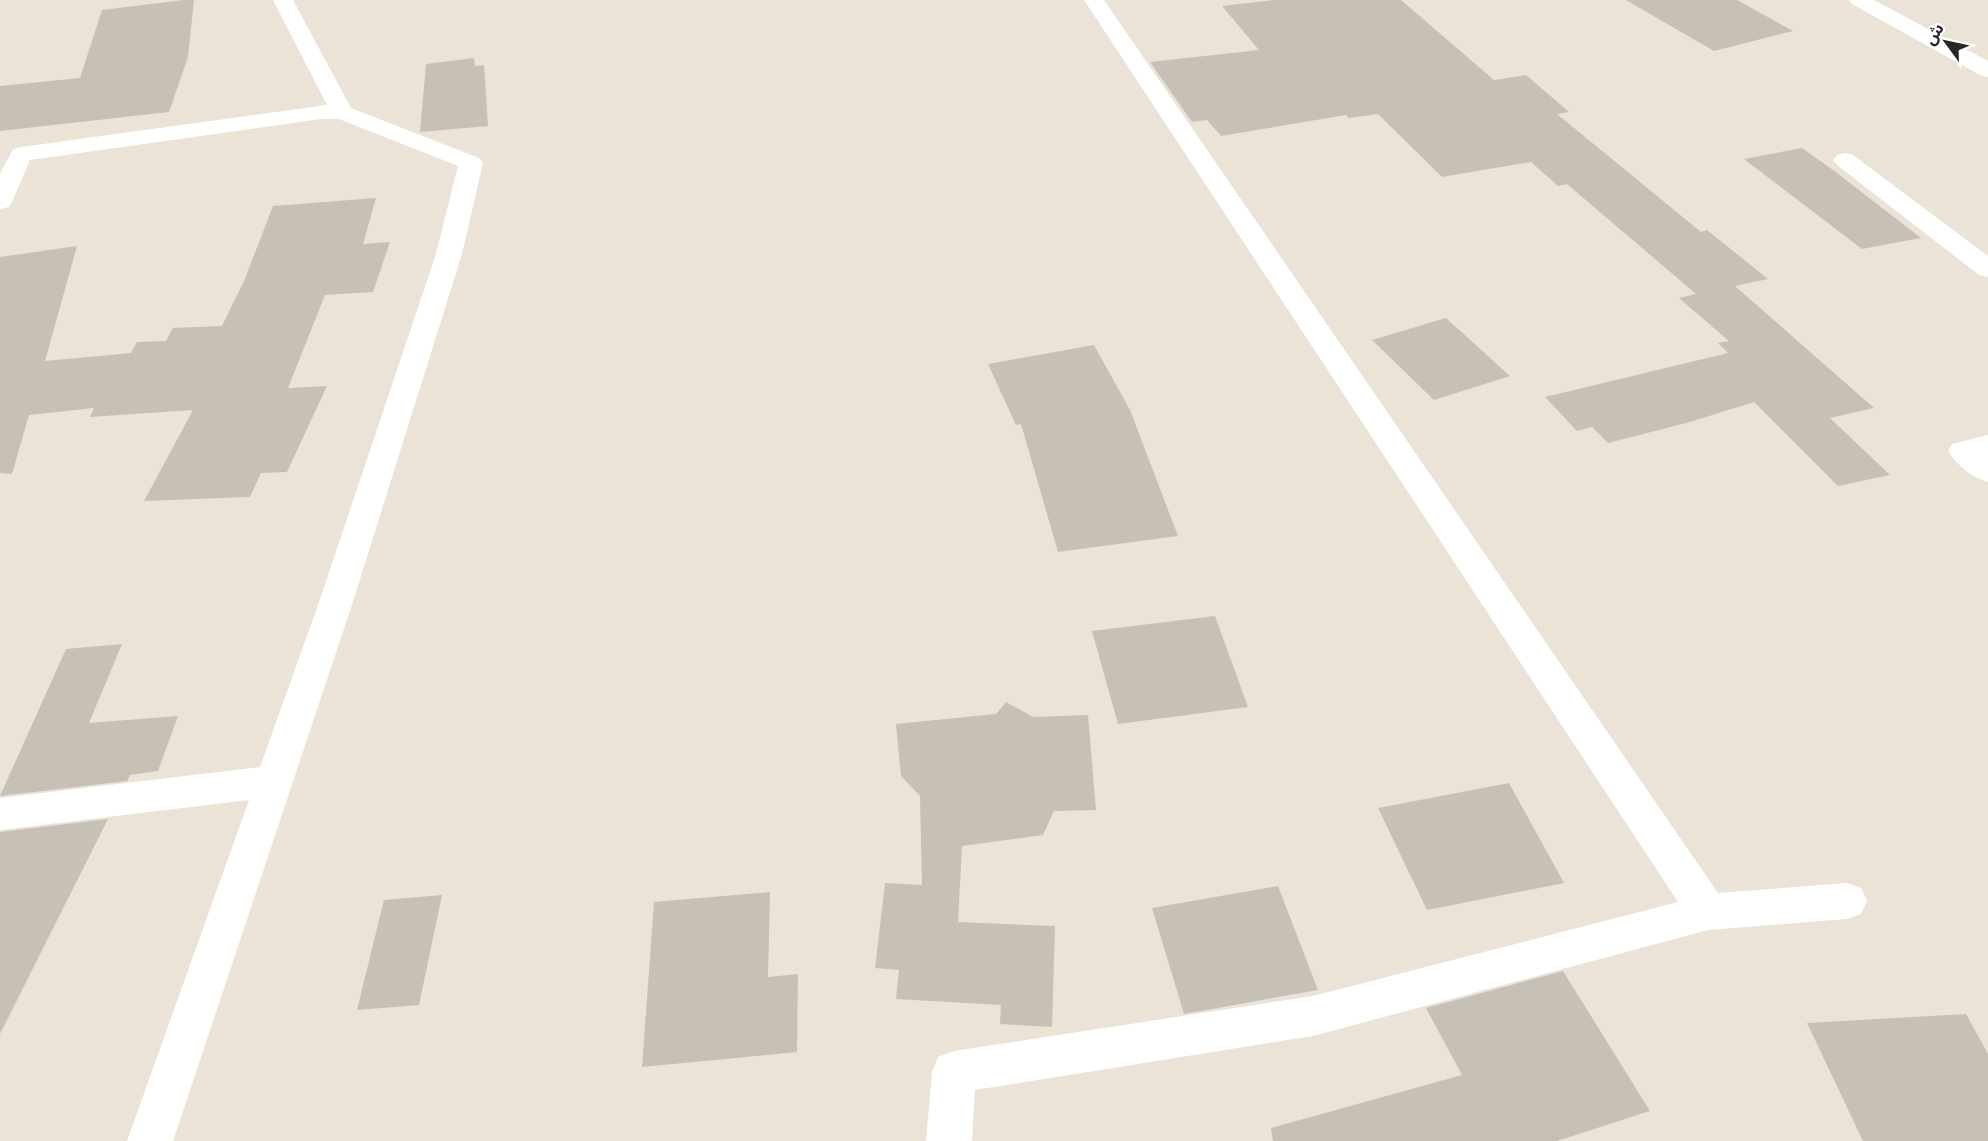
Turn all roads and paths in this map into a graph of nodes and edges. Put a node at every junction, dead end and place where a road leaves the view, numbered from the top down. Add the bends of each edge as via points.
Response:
1 (283, 0) edge
2 (1094, 0) edge
3 (1859, 0) edge
4 (1988, 70) edge
5 (342, 112) junction
6 (1845, 160) dead end
7 (0, 202) edge
8 (1988, 270) edge
9 (1988, 445) edge
10 (1988, 472) edge
11 (274, 781) junction
12 (0, 814) edge
13 (1847, 901) dead end
14 (1708, 912) junction
15 (150, 1141) edge
16 (949, 1141) edge

1 - 5 street
2 - 14 street
3 - 4 street
5 - 7 street via 21,154
5 - 11 street via 471,163 449,254
6 - 8 street
9 - 10 street via 1963,451
11 - 12 street
11 - 15 street
13 - 14 street
14 - 16 street via 1313,1016 954,1072

